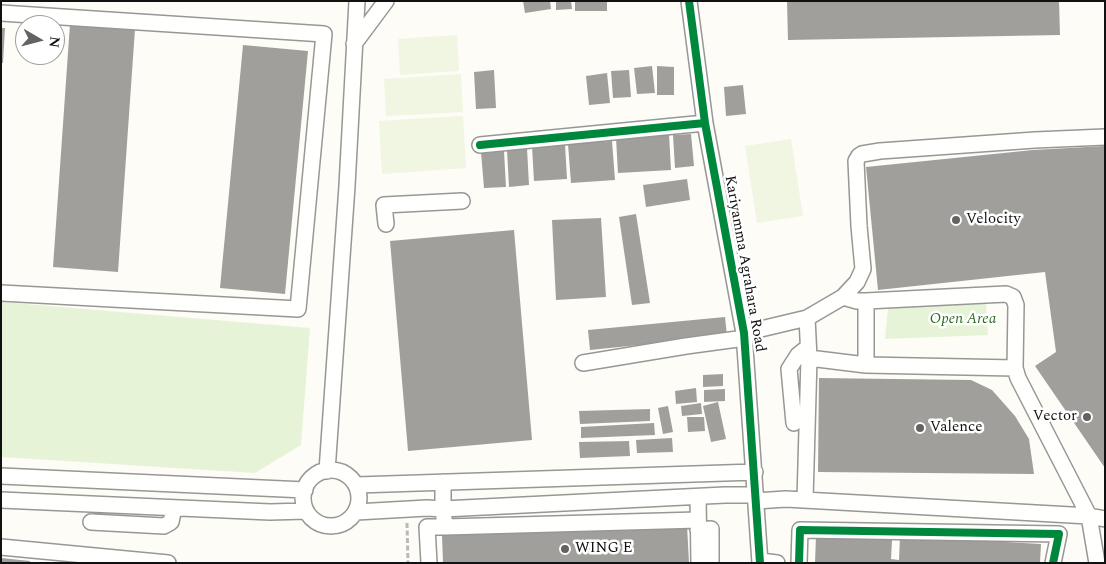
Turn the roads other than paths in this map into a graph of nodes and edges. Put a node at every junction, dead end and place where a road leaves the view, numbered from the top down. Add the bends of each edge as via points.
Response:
1 (357, 1) edge
2 (386, 1) edge
3 (688, 1) edge
4 (1, 13) edge
5 (354, 44) junction
6 (705, 123) junction
7 (1105, 137) edge
8 (480, 145) dead end
9 (462, 201) dead end
10 (386, 224) dead end
11 (1, 293) edge
12 (843, 297) junction
13 (866, 301) junction
14 (807, 318) junction
15 (745, 335) junction
16 (808, 352) junction
17 (583, 363) dead end
18 (866, 365) junction
19 (1015, 368) junction
20 (794, 423) dead end
21 (327, 471) junction
22 (755, 472) junction
23 (1, 476) edge
24 (443, 482) junction
25 (356, 485) junction
26 (305, 490) junction
27 (698, 497) junction
28 (756, 498) junction
29 (1, 500) edge
30 (806, 500) junction
31 (174, 508) junction
32 (443, 509) junction
33 (306, 511) junction
34 (356, 512) junction
35 (1089, 516) junction
36 (1105, 519) edge
37 (91, 522) dead end
38 (698, 525) junction
39 (445, 527) junction
40 (1, 547) edge
41 (760, 562) edge
42 (168, 563) edge
43 (429, 563) edge
44 (699, 563) edge
45 (712, 563) edge
46 (778, 563) edge
47 (798, 563) edge
48 (1053, 563) edge
49 (1097, 563) edge

1 - 5 street
2 - 5 street
3 - 6 street, Kariyamma Agrahara Road
4 - 11 street via 324,34 298,309
5 - 21 street
6 - 8 street
6 - 15 street, Kariyamma Agrahara Road
7 - 12 street via 880,151 859,156 856,161 862,269 857,282
9 - 10 street via 384,205
12 - 13 street
12 - 14 street
13 - 18 street
13 - 19 street via 1006,294 1013,297 1016,305
14 - 15 street
14 - 16 street
15 - 17 street
15 - 22 street, Kariyamma Agrahara Road
16 - 18 street
16 - 20 street via 798,355 789,369
16 - 30 street
18 - 19 street
19 - 35 street
21 - 25 street via 342,472
21 - 26 street via 312,478
22 - 24 street
22 - 28 street, Kariyamma Agrahara Road
23 - 26 street
24 - 25 street
24 - 32 street
25 - 34 street via 359,494
26 - 33 street
27 - 28 street
27 - 32 street
27 - 38 street
28 - 30 street
28 - 41 street, Kariyamma Agrahara Road
29 - 31 street
30 - 35 street
31 - 33 street
31 - 37 street via 172,522 164,526
32 - 34 street
32 - 39 street
33 - 34 street via 311,518 326,526 343,524
35 - 36 street
35 - 49 street
38 - 39 street
38 - 44 street
38 - 45 street via 711,529
39 - 43 street via 427,527
40 - 42 street
41 - 46 street
47 - 48 street via 800,530 1059,534

